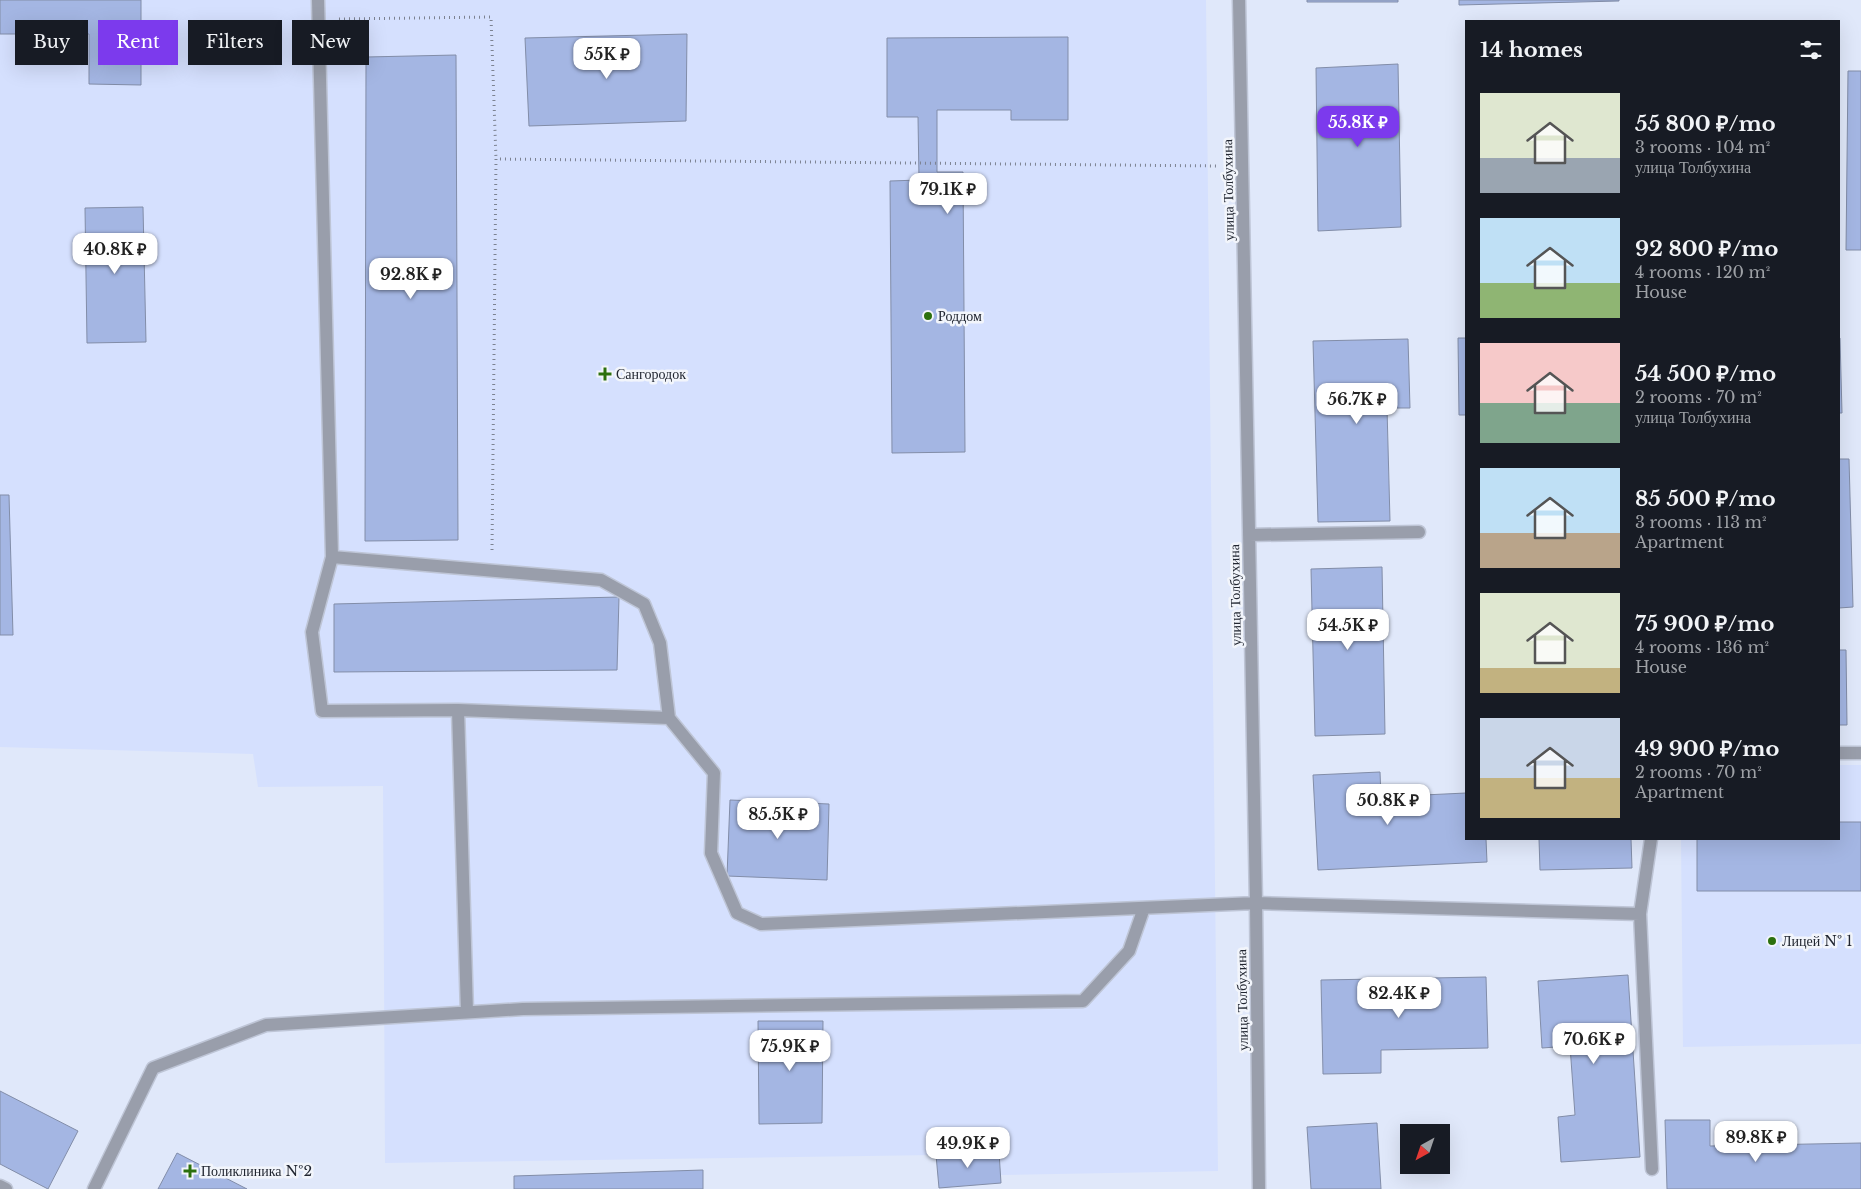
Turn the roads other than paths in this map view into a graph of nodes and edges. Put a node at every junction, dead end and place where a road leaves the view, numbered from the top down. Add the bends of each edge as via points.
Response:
1 (318, 0) edge
2 (1240, 0) edge
3 (1419, 532) dead end
4 (1249, 535) junction
5 (332, 557) junction
6 (458, 710) junction
7 (669, 718) junction
8 (1840, 753) edge
9 (1861, 753) edge
10 (1651, 840) edge
11 (1256, 903) junction
12 (1144, 908) junction
13 (1640, 914) junction
14 (467, 1012) junction
15 (1652, 1169) dead end
16 (0, 1186) edge
17 (6, 1189) edge
18 (94, 1189) edge
19 (1259, 1189) edge

1 - 5 street
2 - 4 street, улица Толбухина
3 - 4 street
4 - 11 street, улица Толбухина
5 - 6 street via 312,632 322,711
5 - 7 street via 601,580 644,604 660,643
6 - 7 street
6 - 14 street
7 - 12 street via 714,773 711,853 737,913 761,924
8 - 9 street
10 - 13 street
11 - 12 street
11 - 13 street
11 - 19 street, улица Толбухина
12 - 14 street via 1129,950 1083,1000
13 - 15 street
14 - 18 street via 266,1025 153,1068
16 - 17 street

